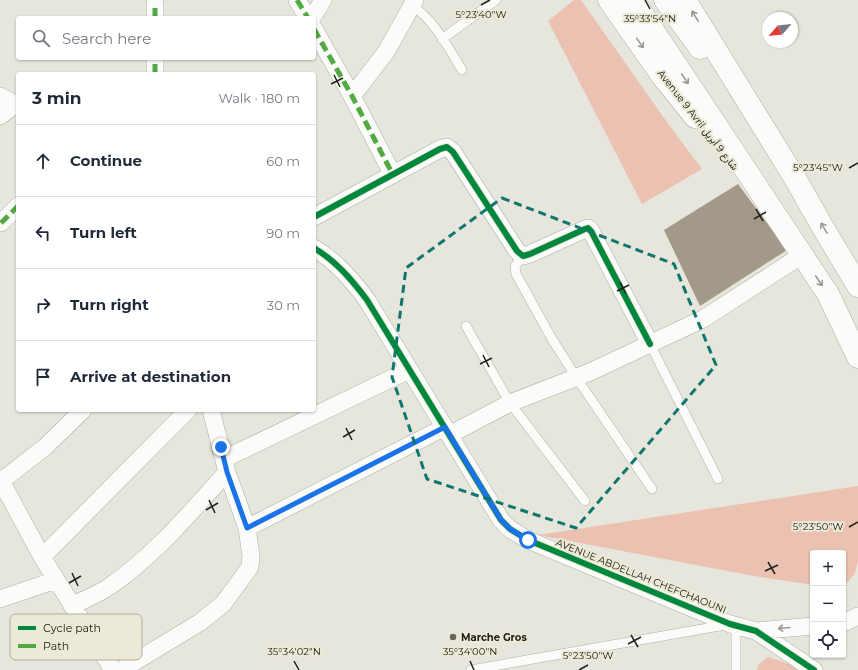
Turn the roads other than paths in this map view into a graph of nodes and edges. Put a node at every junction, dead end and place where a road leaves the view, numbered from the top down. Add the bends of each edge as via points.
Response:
1 (297, 0) edge
2 (323, 0) edge
3 (496, 0) edge
4 (609, 0) edge
5 (633, 0) edge
6 (665, 0) edge
7 (685, 0) edge
8 (413, 3) edge
9 (307, 16) edge
10 (313, 16) edge
11 (316, 33) edge
12 (442, 39) junction
13 (155, 60) edge
14 (462, 70) dead end
15 (155, 72) edge
16 (0, 96) edge
17 (352, 96) junction
18 (16, 104) edge
19 (16, 106) edge
20 (0, 116) edge
21 (393, 175) junction
22 (796, 180) junction
23 (16, 208) edge
24 (316, 216) edge
25 (1, 223) edge
26 (790, 236) junction
27 (316, 249) edge
28 (802, 255) junction
29 (523, 256) junction
30 (858, 286) edge
31 (466, 326) dead end
32 (650, 344) junction
33 (858, 357) edge
34 (409, 370) junction
35 (576, 377) junction
36 (510, 403) junction
37 (81, 412) edge
38 (186, 412) edge
39 (212, 412) edge
40 (447, 431) junction
41 (225, 466) junction
42 (718, 479) dead end
43 (0, 481) edge
44 (652, 489) dead end
45 (585, 501) dead end
46 (247, 528) junction
47 (42, 557) junction
48 (56, 580) junction
49 (0, 600) edge
50 (72, 606) junction
51 (77, 614) edge
52 (858, 616) edge
53 (845, 622) edge
54 (733, 625) junction
55 (810, 626) edge
56 (756, 631) junction
57 (142, 657) edge
58 (107, 660) edge
59 (138, 660) edge
60 (114, 670) edge
61 (121, 670) edge
62 (471, 670) edge
63 (736, 670) edge
64 (814, 670) edge

1 - 9 street
2 - 10 street
3 - 12 lane
4 -> 26 highway, Avenue 9 Avril شارع 9 أبريل via 663,77
5 -> 26 highway, Avenue 9 Avril شارع 9 أبريل
6 - 22 highway
22 -> 7 highway
8 - 12 lane
8 - 17 street via 386,52
11 - 17 street
12 - 14 lane
13 - 15 street
16 - 18 street
17 - 21 street
19 - 20 street
21 - 24 street
21 - 29 street via 447,147 453,152 517,251
30 -> 22 highway
23 - 25 street
26 - 28 highway, Avenue 9 Avril شارع 9 أبريل
27 - 34 street, AVENUE ABDELLAH CHEFCHAOUNI via 343,270 356,285
28 - 32 street via 704,319
28 -> 33 highway, Avenue 9 Avril شارع 9 أبريل via 828,294
29 - 32 street via 588,228
29 - 35 lane via 515,266 516,274
31 - 36 lane
32 - 35 street
32 - 42 lane
34 - 40 street, AVENUE ABDELLAH CHEFCHAOUNI
34 - 41 street
35 - 36 street
35 - 44 lane
36 - 40 street
36 - 45 lane
37 - 43 street via 45,447
38 - 47 street
39 - 41 street
40 - 46 street
40 - 54 street, AVENUE ABDELLAH CHEFCHAOUNI via 501,520 510,529 528,540
41 - 46 street
41 - 50 street via 176,528 136,566 109,586
43 - 47 street
46 - 57 street via 250,566 223,604 199,623
47 - 48 street
48 - 49 street
48 - 50 street
50 - 51 street
52 - 53 street
54 - 56 street, AVENUE ABDELLAH CHEFCHAOUNI
54 - 62 lane
54 - 63 lane
55 -> 56 street, AVENUE ABDELLAH CHEFCHAOUNI
56 - 64 street, AVENUE ABDELLAH CHEFCHAOUNI
58 - 60 street
59 - 61 street

